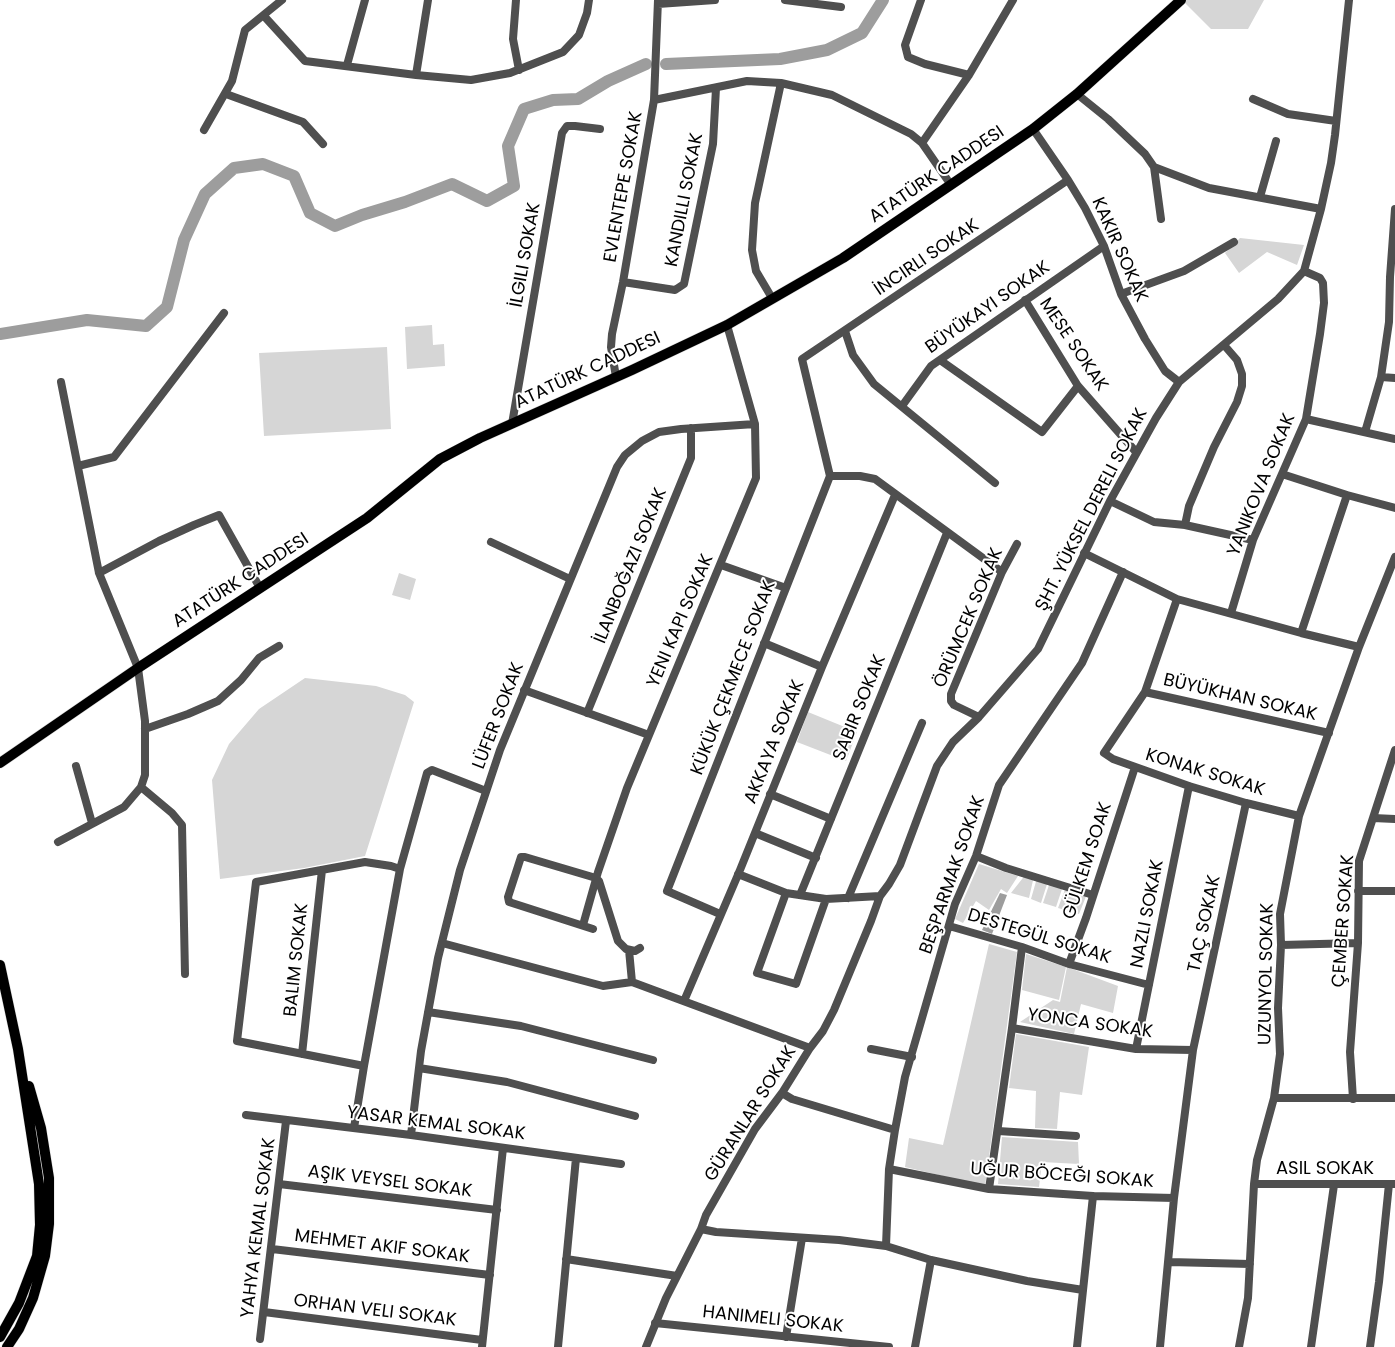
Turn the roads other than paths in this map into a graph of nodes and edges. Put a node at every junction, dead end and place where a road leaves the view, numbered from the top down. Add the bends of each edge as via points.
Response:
1 (282, 0) edge
2 (365, 0) edge
3 (428, 0) edge
4 (516, 0) edge
5 (589, 0) edge
6 (715, 0) edge
7 (785, 0) edge
8 (921, 0) edge
9 (1013, 0) edge
10 (1181, 0) edge
11 (1349, 0) edge
12 (658, 2) edge
13 (841, 7) dead end
14 (264, 16) junction
15 (347, 66) junction
16 (519, 70) junction
17 (416, 75) junction
18 (969, 75) junction
19 (781, 83) junction
20 (716, 88) junction
21 (226, 94) junction
22 (1077, 94) junction
23 (1253, 99) dead end
24 (654, 100) junction
25 (1336, 121) junction
26 (600, 129) dead end
27 (1033, 129) junction
28 (204, 130) dead end
29 (1276, 140) dead end
30 (922, 143) junction
31 (323, 144) dead end
32 (1154, 167) junction
33 (1068, 180) junction
34 (951, 185) junction
35 (1260, 196) junction
36 (1321, 209) junction
37 (1395, 209) edge
38 (1161, 219) dead end
39 (1234, 242) dead end
40 (1104, 246) junction
41 (1393, 255) edge
42 (1304, 271) junction
43 (623, 282) junction
44 (1121, 294) junction
45 (772, 298) junction
46 (1025, 300) junction
47 (224, 313) dead end
48 (727, 325) junction
49 (845, 331) junction
50 (1224, 345) junction
51 (940, 360) junction
52 (616, 377) junction
53 (1382, 377) junction
54 (1395, 378) edge
55 (61, 382) dead end
56 (1179, 382) junction
57 (1078, 386) junction
58 (902, 406) junction
59 (1306, 419) junction
60 (512, 424) junction
61 (754, 424) junction
62 (690, 428) junction
63 (1365, 432) junction
64 (1395, 439) edge
65 (1136, 452) junction
66 (78, 466) junction
67 (1282, 474) junction
68 (830, 476) junction
69 (995, 483) dead end
70 (895, 495) junction
71 (1347, 496) junction
72 (1110, 501) junction
73 (1395, 508) edge
74 (1185, 525) junction
75 (947, 533) junction
76 (1253, 540) junction
77 (491, 542) dead end
78 (1017, 544) dead end
79 (1084, 553) junction
80 (1394, 560) edge
81 (721, 565) junction
82 (1002, 572) junction
83 (1122, 572) junction
84 (99, 573) junction
85 (570, 579) junction
86 (260, 588) junction
87 (786, 588) junction
88 (1177, 599) junction
89 (1231, 613) junction
90 (1301, 634) junction
91 (764, 643) junction
92 (279, 646) dead end
93 (1359, 647) junction
94 (822, 667) junction
95 (138, 668) junction
96 (524, 690) junction
97 (1145, 692) junction
98 (587, 713) junction
99 (979, 717) junction
100 (922, 723) dead end
101 (145, 729) junction
102 (1329, 733) junction
103 (649, 736) junction
104 (1395, 750) edge
105 (0, 763) edge
106 (76, 766) dead end
107 (1135, 767) junction
108 (1189, 786) junction
109 (141, 787) junction
110 (486, 792) junction
111 (770, 794) junction
112 (1246, 803) junction
113 (1299, 816) junction
114 (1373, 818) junction
115 (831, 819) junction
116 (1395, 819) edge
117 (92, 823) junction
118 (755, 833) junction
119 (58, 842) dead end
120 (976, 856) junction
121 (816, 858) junction
122 (400, 869) junction
123 (322, 870) junction
124 (738, 874) junction
125 (596, 878) junction
126 (1358, 891) junction
127 (1395, 892) edge
128 (786, 893) junction
129 (800, 895) junction
130 (1093, 895) junction
131 (880, 896) junction
132 (848, 898) junction
133 (826, 899) junction
134 (720, 914) junction
135 (583, 925) junction
136 (949, 926) junction
137 (594, 929) dead end
138 (442, 943) junction
139 (1358, 943) junction
140 (1281, 945) junction
141 (1022, 947) junction
142 (640, 948) dead end
143 (629, 950) junction
144 (1069, 964) junction
145 (0, 966) edge
146 (186, 974) dead end
147 (632, 982) junction
148 (1149, 985) junction
149 (684, 1001) junction
150 (428, 1012) junction
151 (1012, 1028) junction
152 (810, 1048) junction
153 (18, 1049) junction
154 (871, 1049) dead end
155 (1136, 1049) junction
156 (1193, 1050) junction
157 (302, 1054) junction
158 (912, 1057) junction
159 (653, 1060) dead end
160 (364, 1066) junction
161 (419, 1068) junction
162 (782, 1093) junction
163 (1274, 1098) junction
164 (1395, 1098) edge
165 (1353, 1099) junction
166 (246, 1115) dead end
167 (635, 1116) dead end
168 (286, 1121) junction
169 (354, 1128) junction
170 (895, 1130) junction
171 (998, 1130) junction
172 (411, 1135) junction
173 (1076, 1136) dead end
174 (503, 1148) junction
175 (576, 1158) junction
176 (621, 1164) dead end
177 (889, 1169) junction
178 (279, 1184) junction
179 (1254, 1184) junction
180 (1392, 1184) edge
181 (1334, 1185) junction
182 (989, 1189) junction
183 (1093, 1196) junction
184 (1174, 1198) junction
185 (497, 1210) junction
186 (701, 1229) junction
187 (802, 1238) junction
188 (886, 1246) junction
189 (272, 1249) junction
190 (566, 1260) junction
191 (931, 1260) junction
192 (1169, 1262) junction
193 (1250, 1264) junction
194 (490, 1275) junction
195 (678, 1276) junction
196 (1083, 1290) junction
197 (264, 1312) junction
198 (655, 1324) junction
199 (0, 1337) edge
200 (786, 1337) junction
201 (260, 1339) dead end
202 (482, 1344) edge
203 (7, 1347) edge
204 (558, 1347) edge
205 (646, 1347) edge
206 (889, 1347) edge
207 (915, 1347) edge
208 (1077, 1347) edge
209 (1160, 1347) edge
210 (1239, 1347) edge
211 (1311, 1347) edge
212 (1370, 1347) edge

1 - 14 street
2 - 15 street
3 - 17 street
4 - 16 street via 513,39
5 - 16 street via 579,35 563,52
6 - 12 street
7 - 13 street
8 - 18 street via 905,44 908,57
9 - 18 street
10 - 22 main road, ATATÜRK CADDESI
11 - 25 street, ŞHT. YÜKSEL DERELI SOKAK
12 - 24 street, EVLENTEPE SOKAK
14 - 15 street via 304,61
14 - 21 street via 245,30
15 - 17 street
16 - 17 street via 471,80
18 - 30 street
19 - 20 street via 747,81
19 - 30 street via 832,95 911,134
19 - 45 street via 755,203 752,250 756,271
20 - 24 street
20 - 43 street, KANDILLI SOKAK via 713,144 684,284 675,290
21 - 28 street
21 - 31 street via 303,122
22 - 27 main road, ATATÜRK CADDESI
22 - 32 street via 1145,154
23 - 25 street via 1288,114
24 - 43 street, EVLENTEPE SOKAK
25 - 36 street, ŞHT. YÜKSEL DERELI SOKAK
26 - 60 street, İLGILI SOKAK via 566,126 562,133
27 - 33 street
27 - 34 main road, ATATÜRK CADDESI
29 - 35 street
30 - 34 street
32 - 35 street via 1209,188
32 - 38 street
33 - 40 street
33 - 49 street, İNCIRLI SOKAK
34 - 45 main road, ATATÜRK CADDESI via 843,258
35 - 36 street
36 - 42 street, ŞHT. YÜKSEL DERELI SOKAK
37 - 41 street
39 - 44 street via 1184,271
40 - 44 street
40 - 46 street
41 - 53 street
42 - 50 street, ŞHT. YÜKSEL DERELI SOKAK via 1278,299
42 - 59 street via 1320,278 1324,302
43 - 52 street, EVLENTEPE SOKAK via 612,340
44 - 56 street via 1165,371
45 - 48 main road, ATATÜRK CADDESI
46 - 51 street
46 - 57 street, MESE SOKAK
47 - 66 street via 114,456
48 - 52 main road, ATATÜRK CADDESI
48 - 61 street
49 - 58 street via 859,365 874,384
49 - 68 street, İNCIRLI SOKAK via 802,359
50 - 56 street, ŞHT. YÜKSEL DERELI SOKAK
50 - 74 street via 1237,360 1242,386 1189,506
51 - 57 street via 1042,432
51 - 58 street via 931,366
52 - 60 main road, ATATÜRK CADDESI
53 - 54 street
53 - 63 street
55 - 66 street
56 - 65 street, ŞHT. YÜKSEL DERELI SOKAK
57 - 65 street, MESE SOKAK
58 - 69 street
59 - 63 street
59 - 67 street
60 - 86 main road, ATATÜRK CADDESI via 440,459 366,518
61 - 62 street, LÜFER SOKAK
61 - 81 street via 756,478
62 - 85 street, LÜFER SOKAK via 659,432 642,440 624,455
62 - 98 street via 691,458
63 - 64 street
65 - 72 street, ŞHT. YÜKSEL DERELI SOKAK
66 - 84 street
67 - 71 street
67 - 76 street
68 - 70 street via 875,479
68 - 87 street, KÜKÜK ÇEKMECE SOKAK
70 - 75 street
70 - 94 street, AKKAYA SOKAK
71 - 73 street
71 - 90 street
72 - 74 street via 1154,522
72 - 79 street, ŞHT. YÜKSEL DERELI SOKAK
74 - 76 street
75 - 82 street
75 - 115 street
76 - 89 street
77 - 85 street
78 - 82 street, ÖRÜMCEK SOKAK
79 - 83 street
79 - 99 street, ŞHT. YÜKSEL DERELI SOKAK via 1038,649
80 - 93 street, UZUNYOL SOKAK
81 - 87 street
81 - 103 street
82 - 99 street, ÖRÜMCEK SOKAK via 951,694 954,705
83 - 88 street
83 - 120 street, BEŞPARMAK SOKAK via 1082,663 999,785
84 - 86 street via 194,524 219,515
84 - 95 street
85 - 96 street, LÜFER SOKAK
86 - 95 main road, ATATÜRK CADDESI
87 - 91 street, KÜKÜK ÇEKMECE SOKAK
88 - 89 street
88 - 97 street
89 - 90 street
90 - 93 street
91 - 94 street
91 - 134 street, KÜKÜK ÇEKMECE SOKAK via 667,892
92 - 101 street via 259,658 242,680 218,701
93 - 102 street, UZUNYOL SOKAK
94 - 111 street, AKKAYA SOKAK
95 - 101 street
95 - 105 main road, ATATÜRK CADDESI
96 - 98 street
96 - 110 street, LÜFER SOKAK
97 - 102 street, BÜYÜKHAN SOKAK
97 - 107 street, KONAK SOKAK via 1104,752
98 - 103 street
99 - 131 street, ŞHT. YÜKSEL DERELI SOKAK via 954,742 937,766 900,865
100 - 132 street
101 - 109 street via 145,775
102 - 113 street, UZUNYOL SOKAK
103 - 125 street
104 - 114 street, ÇEMBER SOKAK
106 - 117 street
107 - 108 street, KONAK SOKAK
107 - 130 street, GÜLKEM SOAK
108 - 112 street, KONAK SOKAK
108 - 148 street
109 - 117 street via 124,807
109 - 146 street via 182,825
110 - 122 street via 432,770 427,773
110 - 138 street, LÜFER SOKAK via 460,870
111 - 115 street
111 - 118 street, AKKAYA SOKAK
112 - 113 street, KONAK SOKAK
112 - 156 street, TAÇ SOKAK
113 - 140 street, UZUNYOL SOKAK via 1280,914
114 - 116 street
114 - 126 street, ÇEMBER SOKAK via 1359,861
115 - 121 street
117 - 119 street
118 - 121 street
118 - 124 street, AKKAYA SOKAK
120 - 130 street
120 - 136 street, BEŞPARMAK SOKAK
121 - 129 street
122 - 123 street via 365,862
122 - 160 street
123 - 157 street
123 - 157 street via 256,882 237,1041
124 - 128 street
124 - 134 street, AKKAYA SOKAK
125 - 135 street
125 - 135 street via 521,857 508,897 509,902
125 - 143 street via 618,941
126 - 127 street
126 - 139 street, ÇEMBER SOKAK
128 - 129 street
128 - 133 street via 757,973 796,984
129 - 133 street
130 - 144 street, GÜLKEM SOAK
131 - 132 street
131 - 152 street, GÜRANLAR SOKAK via 834,1010
132 - 133 street
134 - 149 street, AKKAYA SOKAK
135 - 137 street
136 - 141 street, DESTEGÜL SOKAK
136 - 158 street, BEŞPARMAK SOKAK
138 - 147 street via 603,986
138 - 150 street, LÜFER SOKAK
139 - 140 street
139 - 165 street, ÇEMBER SOKAK via 1350,1052
140 - 163 street, UZUNYOL SOKAK via 1280,1054
141 - 144 street, DESTEGÜL SOKAK
141 - 151 street
142 - 143 street
143 - 147 street
144 - 148 street, DESTEGÜL SOKAK
145 - 153 main road
147 - 149 street
148 - 155 street
149 - 152 street
150 - 159 street via 521,1026
150 - 161 street, LÜFER SOKAK
151 - 155 street, YONCA SOKAK
151 - 171 street
152 - 162 street, GÜRANLAR SOKAK
153 - 199 main road via 39,1184 40,1225 37,1256 19,1303
153 - 203 main road via 41,1128 49,1178 49,1224 45,1256 33,1298
154 - 158 street
155 - 156 street, YONCA SOKAK
156 - 184 street, TAÇ SOKAK
157 - 160 street
158 - 170 street, BEŞPARMAK SOKAK
160 - 169 street
161 - 167 street via 507,1082
161 - 172 street, LÜFER SOKAK
162 - 170 street via 792,1099
162 - 186 street, GÜRANLAR SOKAK via 755,1129
163 - 165 street
163 - 179 street, UZUNYOL SOKAK via 1257,1160
164 - 165 street
166 - 168 street, YASAR KEMAL SOKAK
168 - 169 street, YASAR KEMAL SOKAK
168 - 178 street, YAHYA KEMAL SOKAK
169 - 172 street, YASAR KEMAL SOKAK
170 - 177 street, BEŞPARMAK SOKAK
171 - 173 street
171 - 182 street
172 - 174 street, YASAR KEMAL SOKAK
174 - 175 street, YASAR KEMAL SOKAK
174 - 185 street
175 - 176 street, YASAR KEMAL SOKAK
175 - 190 street
177 - 182 street, UĞUR BÖCEĞI SOKAK
177 - 188 street, BEŞPARMAK SOKAK
178 - 185 street
178 - 189 street, YAHYA KEMAL SOKAK
179 - 181 street, ASIL SOKAK
179 - 193 street, UZUNYOL SOKAK
180 - 181 street, ASIL SOKAK
180 - 212 street
181 - 211 street
182 - 183 street, UĞUR BÖCEĞI SOKAK
183 - 184 street, UĞUR BÖCEĞI SOKAK
183 - 196 street
184 - 192 street, TAÇ SOKAK
185 - 194 street
186 - 187 street
186 - 195 street, GÜRANLAR SOKAK
187 - 188 street
187 - 200 street
188 - 191 street
189 - 194 street, MEHMET AKIF SOKAK
189 - 197 street, YAHYA KEMAL SOKAK
190 - 195 street
190 - 204 street
191 - 196 street
191 - 207 street
192 - 193 street
192 - 209 street, TAÇ SOKAK
193 - 210 street, UZUNYOL SOKAK
194 - 202 street
195 - 198 street, GÜRANLAR SOKAK
196 - 208 street
197 - 201 street, YAHYA KEMAL SOKAK
197 - 202 street, ORHAN VELI SOKAK
198 - 200 street
198 - 205 street, GÜRANLAR SOKAK
200 - 206 street

